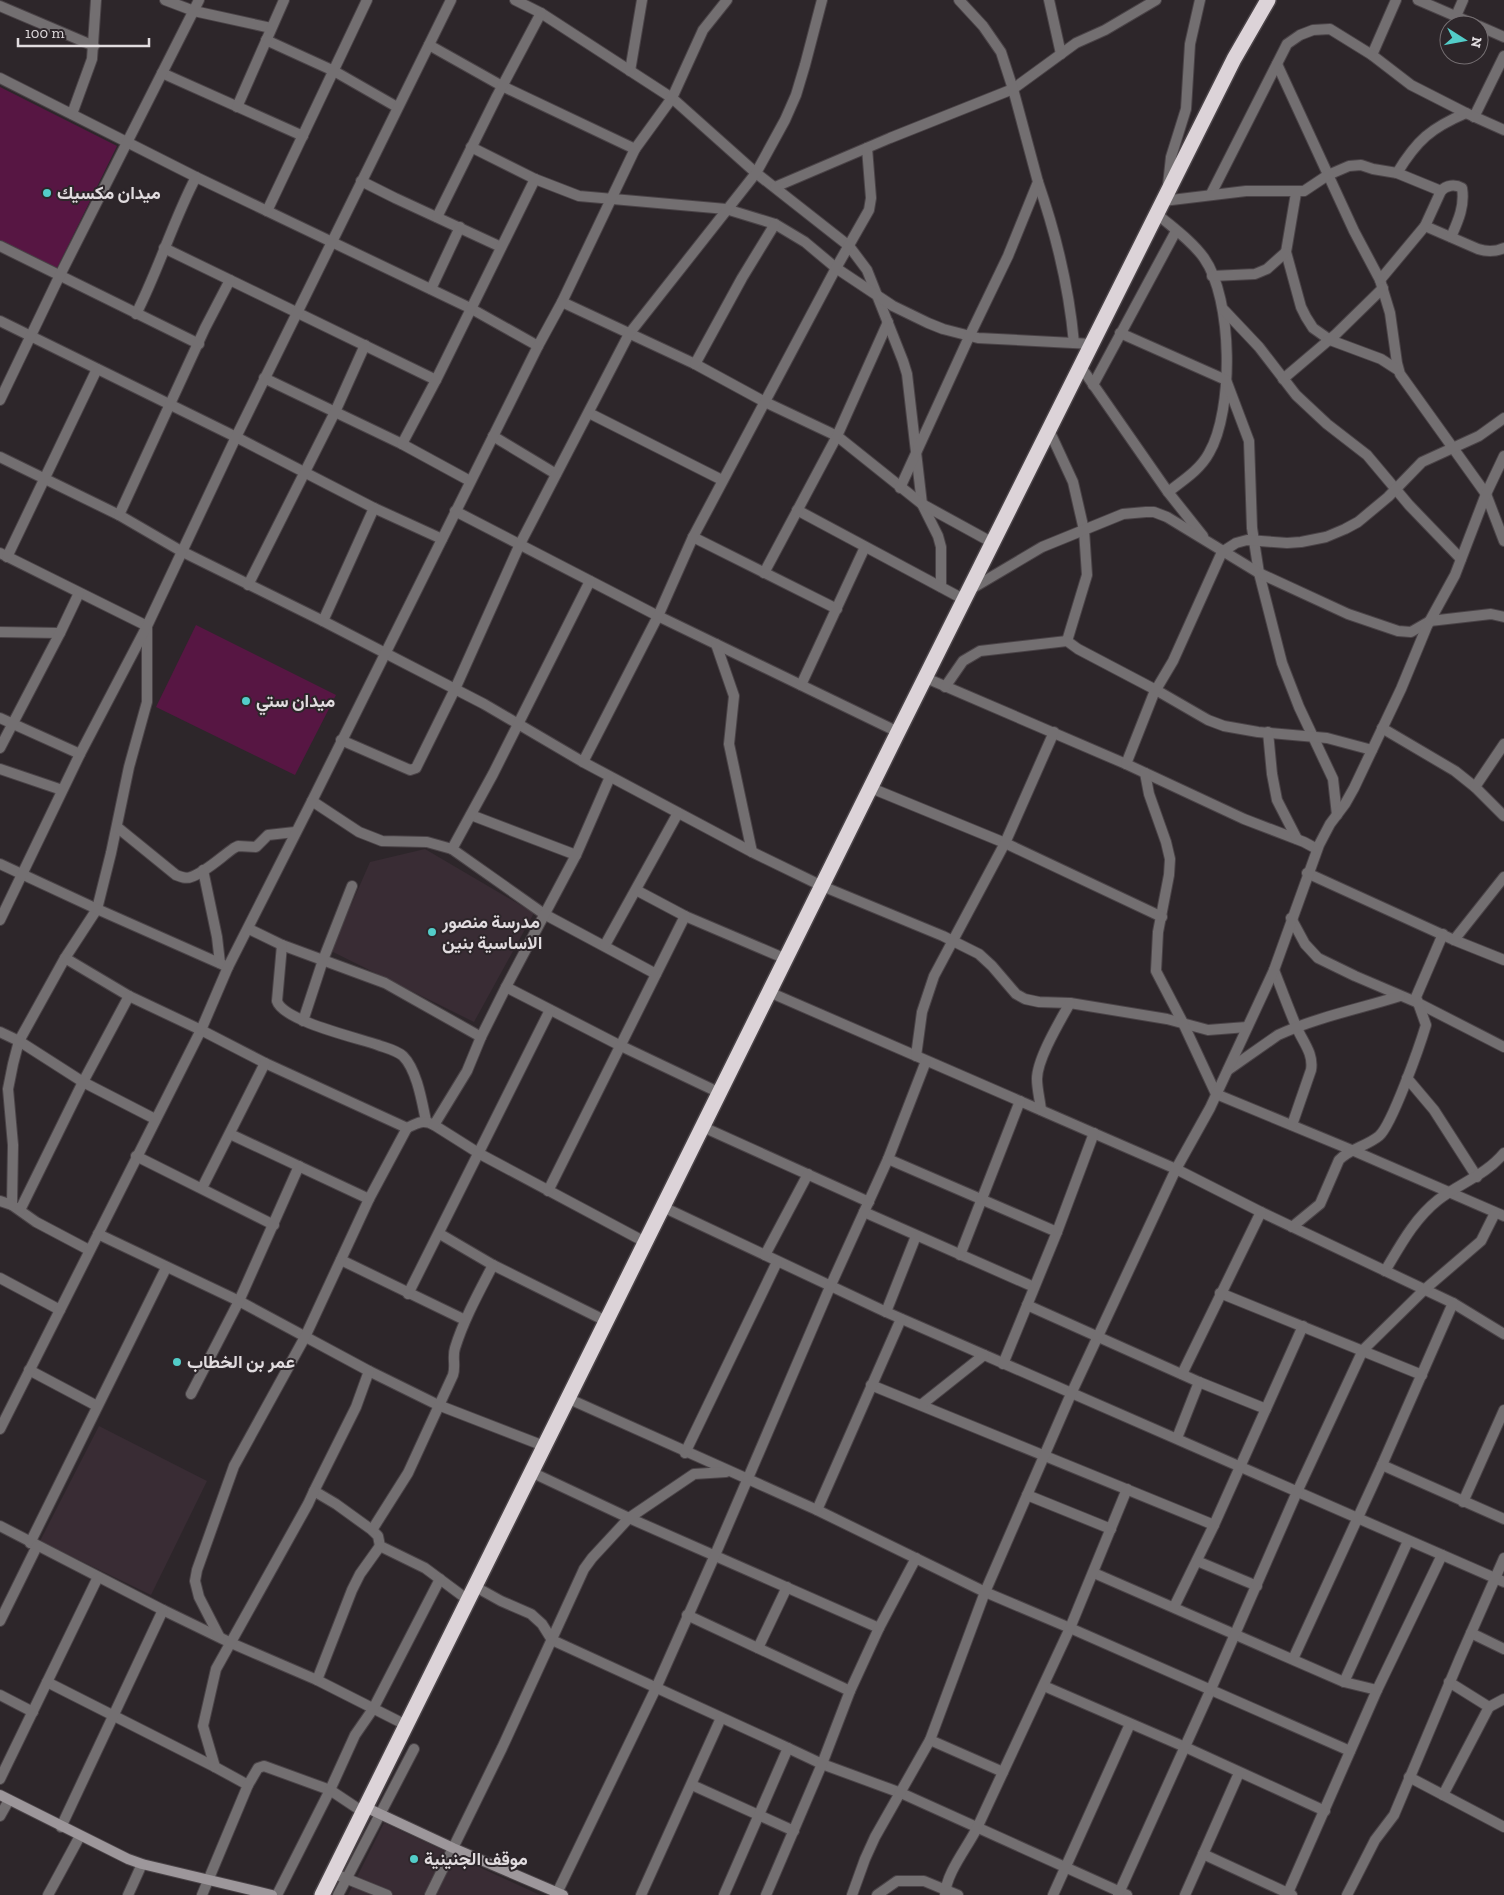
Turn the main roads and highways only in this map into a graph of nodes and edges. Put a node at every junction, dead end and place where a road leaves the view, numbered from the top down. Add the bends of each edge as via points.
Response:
1 (1268, 0) edge
2 (322, 1895) edge

1 - 2 highway via 1234,59 768,992 364,1809 338,1875

